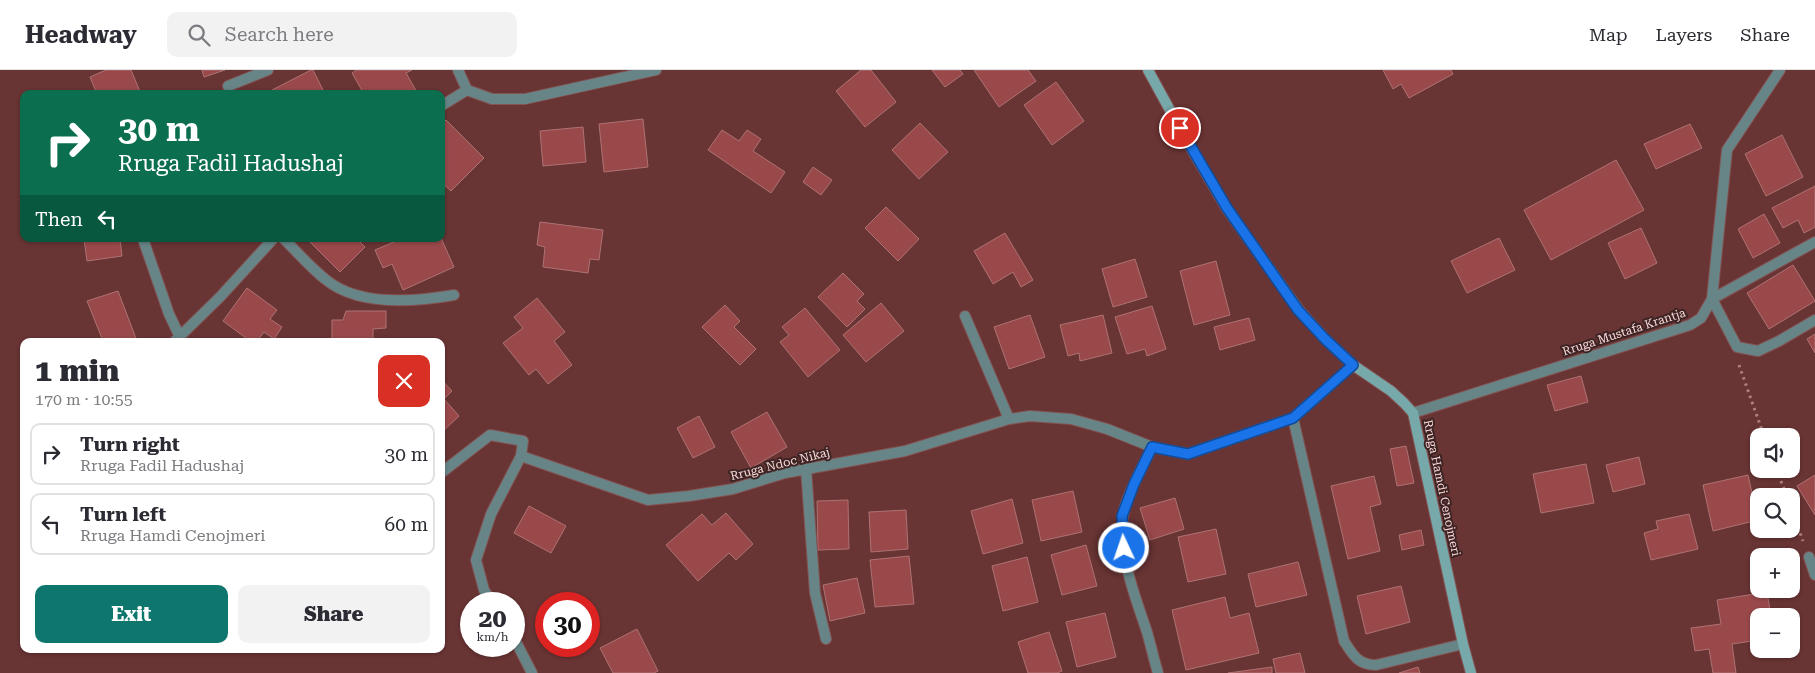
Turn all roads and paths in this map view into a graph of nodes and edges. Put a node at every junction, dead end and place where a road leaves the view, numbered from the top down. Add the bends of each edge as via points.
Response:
1 (268, 70) edge
2 (458, 70) edge
3 (656, 70) edge
4 (1148, 70) edge
5 (1780, 70) edge
6 (228, 86) dead end
7 (467, 90) junction
8 (445, 104) edge
9 (144, 242) edge
10 (270, 242) edge
11 (287, 242) edge
12 (1815, 242) edge
13 (454, 295) dead end
14 (1712, 299) junction
15 (965, 316) dead end
16 (1815, 320) edge
17 (177, 338) edge
18 (1737, 347) junction
19 (1353, 365) junction
20 (1413, 413) junction
21 (1293, 418) junction
22 (1009, 419) junction
23 (1761, 428) edge
24 (1152, 447) junction
25 (521, 456) junction
26 (806, 468) junction
27 (445, 471) edge
28 (1800, 533) edge
29 (1809, 557) joint
30 (1815, 575) edge
31 (485, 592) edge
32 (826, 639) dead end
33 (1463, 644) junction
34 (524, 657) edge
35 (532, 673) edge
36 (1158, 673) edge
37 (1471, 673) edge

1 - 6 street
2 - 7 street
3 - 7 street via 524,100 492,99
4 - 19 street, Rruga Hamdi Cenojmeri via 1233,216 1298,310
5 - 14 street, Rruga Mustafa Krantja via 1727,150
7 - 8 street
9 - 17 street
10 - 17 street via 220,298
11 - 13 street via 326,280 348,294 405,301
12 - 14 street
14 - 18 street
14 - 20 street, Rruga Mustafa Krantja via 1701,318 1690,325
15 - 22 street
16 - 18 street via 1758,351
18 - 23 path via 1740,368
19 - 20 street, Rruga Hamdi Cenojmeri via 1391,391
19 - 21 street
20 - 33 street, Rruga Hamdi Cenojmeri
21 - 24 street, Rruga Ndoc Nikaj via 1188,454
21 - 33 street via 1344,641 1353,656 1365,665 1376,665
22 - 24 street, Rruga Ndoc Nikaj via 1030,416 1071,419
22 - 26 street, Rruga Ndoc Nikaj via 905,451
24 - 36 street via 1122,516 1124,548 1134,597
25 - 26 street, Rruga Ndoc Nikaj via 648,500 733,488
25 - 27 street via 524,441 490,435
25 - 31 street via 491,514 476,560
26 - 32 street via 815,593
28 - 29 path
29 - 30 street
33 - 37 street, Rruga Hamdi Cenojmeri
34 - 35 street

